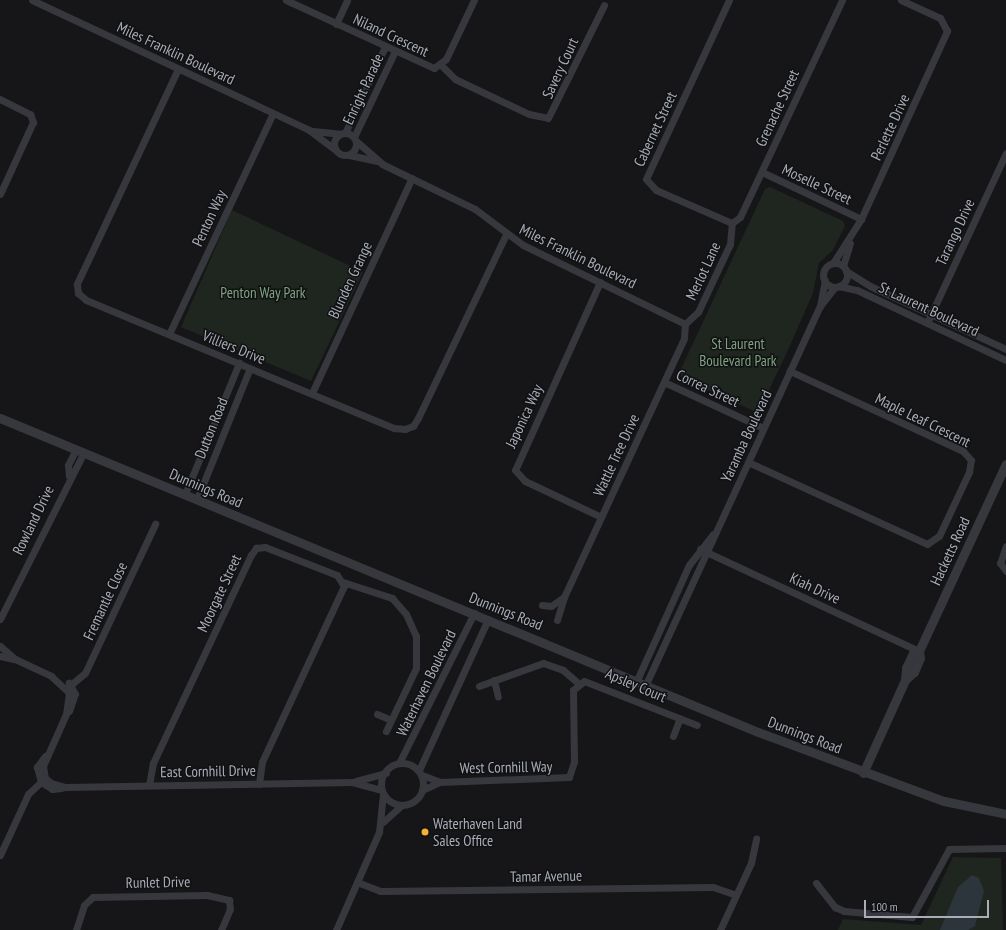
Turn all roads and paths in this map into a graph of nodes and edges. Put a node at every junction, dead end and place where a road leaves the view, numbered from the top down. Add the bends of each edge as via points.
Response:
1 (32, 0) edge
2 (286, 0) edge
3 (347, 0) edge
4 (474, 0) edge
5 (729, 0) edge
6 (842, 0) edge
7 (901, 0) edge
8 (604, 5) dead end
9 (336, 24) junction
10 (385, 47) junction
11 (395, 51) junction
12 (441, 66) junction
13 (178, 69) junction
14 (0, 99) edge
15 (273, 113) junction
16 (309, 130) junction
17 (342, 133) junction
18 (355, 139) junction
19 (334, 149) junction
20 (1006, 153) edge
21 (349, 155) junction
22 (378, 161) junction
23 (762, 172) junction
24 (412, 178) junction
25 (0, 194) edge
26 (861, 219) junction
27 (732, 224) junction
28 (506, 234) junction
29 (852, 237) junction
30 (833, 263) junction
31 (845, 268) junction
32 (825, 280) junction
33 (600, 282) junction
34 (837, 286) junction
35 (820, 306) junction
36 (931, 314) junction
37 (927, 323) junction
38 (685, 324) junction
39 (169, 334) junction
40 (1006, 349) edge
41 (1006, 360) edge
42 (239, 363) junction
43 (250, 368) junction
44 (790, 371) junction
45 (664, 382) junction
46 (312, 393) junction
47 (0, 418) edge
48 (764, 428) junction
49 (80, 450) junction
50 (748, 462) junction
51 (1006, 464) edge
52 (185, 494) junction
53 (197, 499) junction
54 (601, 516) junction
55 (155, 524) dead end
56 (715, 533) junction
57 (1006, 546) edge
58 (700, 549) junction
59 (707, 553) junction
60 (1006, 570) edge
61 (343, 582) junction
62 (564, 596) junction
63 (542, 606) dead end
64 (474, 613) junction
65 (0, 619) edge
66 (488, 619) junction
67 (557, 620) dead end
68 (0, 646) edge
69 (919, 651) junction
70 (0, 656) edge
71 (15, 659) junction
72 (494, 680) junction
73 (637, 680) junction
74 (578, 683) junction
75 (646, 684) junction
76 (479, 686) dead end
77 (69, 687) junction
78 (498, 697) dead end
79 (377, 714) dead end
80 (680, 718) junction
81 (391, 720) junction
82 (697, 725) dead end
83 (386, 731) dead end
84 (673, 736) dead end
85 (399, 763) junction
86 (420, 772) junction
87 (863, 772) junction
88 (386, 773) junction
89 (43, 780) junction
90 (352, 782) junction
91 (440, 782) junction
92 (260, 784) junction
93 (149, 785) junction
94 (422, 790) junction
95 (382, 793) junction
96 (402, 805) junction
97 (1006, 814) edge
98 (381, 823) junction
99 (756, 839) dead end
100 (1006, 848) edge
101 (0, 855) edge
102 (357, 882) junction
103 (816, 883) dead end
104 (736, 894) junction
105 (76, 930) edge
106 (221, 930) edge
107 (336, 930) edge
108 (720, 930) edge

1 - 13 street, Miles Franklin Boulevard
2 - 9 street, Niland Crescent
3 - 9 street
4 - 12 street, Niland Crescent
5 - 27 street, Cabernet Street via 646,179 656,190
6 - 23 street, Grenache Street
7 - 26 street, Perlette Drive via 940,18 948,27
8 - 12 street, Savery Court via 548,118 529,114 455,79
9 - 10 street, Niland Crescent
10 - 11 street, Niland Crescent
10 - 17 street, Enright Parade
11 - 12 street, Niland Crescent via 432,68
11 - 18 street, Enright Parade
13 - 15 street, Miles Franklin Boulevard
13 - 39 street, Villiers Drive via 76,287 86,300
14 - 25 street via 30,114 33,122
15 - 16 street, Miles Franklin Boulevard
15 - 39 street, Penton Way
16 - 17 street, Miles Franklin Boulevard
16 - 19 street, Miles Franklin Boulevard
17 - 18 street
17 - 19 street via 334,142
18 - 21 street via 354,151
18 - 22 street, Miles Franklin Boulevard
19 - 21 street via 339,154
20 - 36 street, Tarango Drive
21 - 22 street, Miles Franklin Boulevard
22 - 24 street, Miles Franklin Boulevard
23 - 26 street, Moselle Street
23 - 27 street, Grenache Street via 739,220
24 - 28 street, Miles Franklin Boulevard via 475,209
24 - 46 street, Blunden Grange
26 - 29 street, Perlette Drive
27 - 38 street, Merlot Lane via 730,244 702,305
28 - 33 street, Miles Franklin Boulevard
28 - 46 street, Villiers Drive via 413,426 394,428
29 - 30 street, Perlette Drive
29 - 31 street, Perlette Drive
30 - 31 street
30 - 32 street via 825,270
31 - 34 street via 847,278
31 - 36 street, St Laurent Boulevard via 860,281
32 - 34 street
32 - 35 street, Yaramba Boulevard
33 - 38 street, Miles Franklin Boulevard
33 - 54 street, Japonica Way via 515,470 521,479
34 - 35 street, Yaramba Boulevard
34 - 37 street, St Laurent Boulevard via 857,290
35 - 44 street, Yaramba Boulevard
36 - 37 street, Tarango Drive
36 - 40 street, St Laurent Boulevard
37 - 41 street, St Laurent Boulevard
38 - 45 street, Wattle Tree Drive via 686,335
39 - 42 street, Villiers Drive
42 - 43 street, Villiers Drive
42 - 52 street, Dutton Road
43 - 46 street, Villiers Drive
43 - 53 street, Dutton Road
44 - 48 street, Yaramba Boulevard
44 - 50 street, Maple Leaf Crescent via 963,451 971,460 969,472 939,536 927,544
45 - 48 street, Correa Street
45 - 54 street, Wattle Tree Drive
47 - 49 street, Dunnings Road
48 - 50 street, Yaramba Boulevard
49 - 52 street, Dunnings Road
49 - 65 street, Rowland Drive
50 - 56 street, Yaramba Boulevard
51 - 69 street, Hacketts Road
52 - 53 street, Dunnings Road
53 - 64 street, Dunnings Road
54 - 62 street, Wattle Tree Drive
55 - 77 street, Fremantle Close via 85,673
56 - 58 street, Yaramba Boulevard
56 - 59 street, Yaramba Boulevard
57 - 60 street via 1000,564
58 - 59 street, Kiah Drive
58 - 73 street, Yaramba Boulevard via 689,565
59 - 69 street, Kiah Drive
59 - 75 street, Yaramba Boulevard
61 - 81 street via 392,598 406,614 416,636 416,668
61 - 92 street via 341,596 262,762
61 - 93 street, Moorgate Street via 337,575 270,548 260,547 253,551 153,763
62 - 63 street via 551,606
62 - 67 street, Wattle Tree Drive
64 - 66 street, Dunnings Road
64 - 85 street, Waterhaven Boulevard
66 - 73 street, Dunnings Road
66 - 86 street, Waterhaven Boulevard
68 - 71 street
69 - 87 street, Hacketts Road via 920,658 914,672 905,680
70 - 71 street
71 - 77 street
72 - 74 street via 544,663 563,670
72 - 76 street
72 - 78 street
73 - 75 street, Dunnings Road
74 - 80 street, Apsley Court via 592,682
74 - 91 street, West Cornhill Way via 573,692 571,775 555,780
75 - 87 street, Dunnings Road
77 - 89 street via 75,701 38,767
79 - 81 street
80 - 82 street, Apsley Court
80 - 84 street, Apsley Court
81 - 83 street
85 - 86 street
85 - 88 street
86 - 91 street, West Cornhill Way
86 - 94 street
87 - 97 street, Dunnings Road via 944,801
88 - 90 street, East Cornhill Drive
88 - 95 street
89 - 93 street, East Cornhill Drive via 52,788
89 - 101 street via 28,794
90 - 92 street, East Cornhill Drive
90 - 95 street, East Cornhill Drive
91 - 94 street, West Cornhill Way
92 - 93 street, East Cornhill Drive
94 - 96 street via 410,802
95 - 96 street
95 - 98 street
96 - 98 street
98 - 102 street
99 - 104 street via 751,863
100 - 103 street via 949,849 919,910 912,917 842,910
102 - 104 street, Tamar Avenue via 380,891 713,887
102 - 107 street
104 - 108 street
105 - 106 street, Runlet Drive via 84,904 93,897 207,895 225,897 230,903

